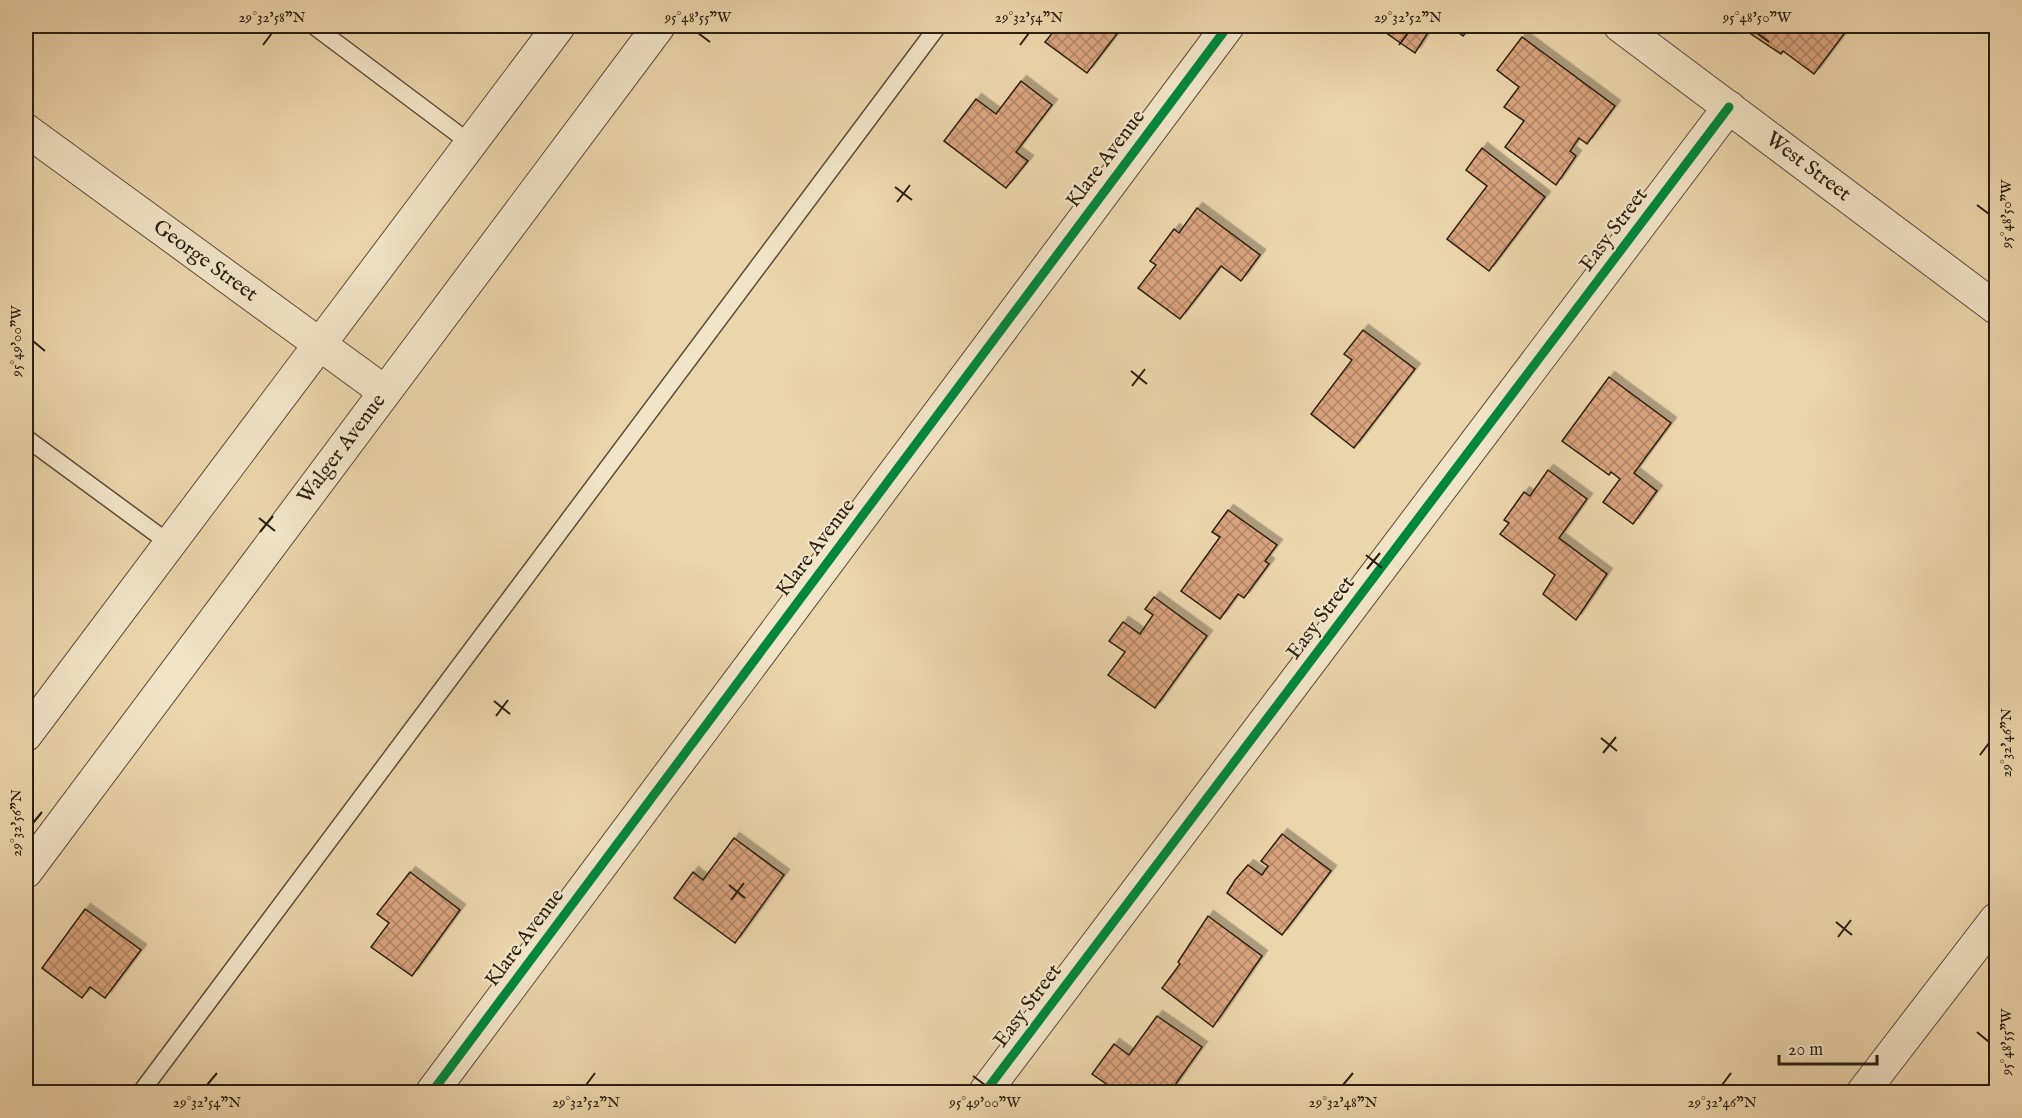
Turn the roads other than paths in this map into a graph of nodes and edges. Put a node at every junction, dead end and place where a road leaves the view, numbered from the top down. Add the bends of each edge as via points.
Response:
1 (314, 26) edge
2 (559, 26) edge
3 (659, 26) edge
4 (938, 26) edge
5 (1228, 26) edge
6 (1620, 26) edge
7 (1729, 107) junction
8 (26, 130) edge
9 (470, 143) junction
10 (1996, 308) edge
11 (319, 345) junction
12 (385, 392) junction
13 (26, 438) edge
14 (169, 543) junction
15 (26, 735) edge
16 (26, 872) edge
17 (1996, 919) edge
18 (141, 1092) edge
19 (432, 1092) edge
20 (985, 1092) edge
21 (1863, 1092) edge

1 - 9 lane
2 - 9 street
3 - 12 street, Walger Avenue
4 - 18 lane
5 - 19 street, Klare Avenue
6 - 7 street, West Street
7 - 10 street, West Street
7 - 20 street, Easy Street
8 - 11 street, George Street
9 - 11 street
11 - 12 street, George Street
11 - 14 street
12 - 16 street, Walger Avenue
13 - 14 lane
14 - 15 street
17 - 21 street

